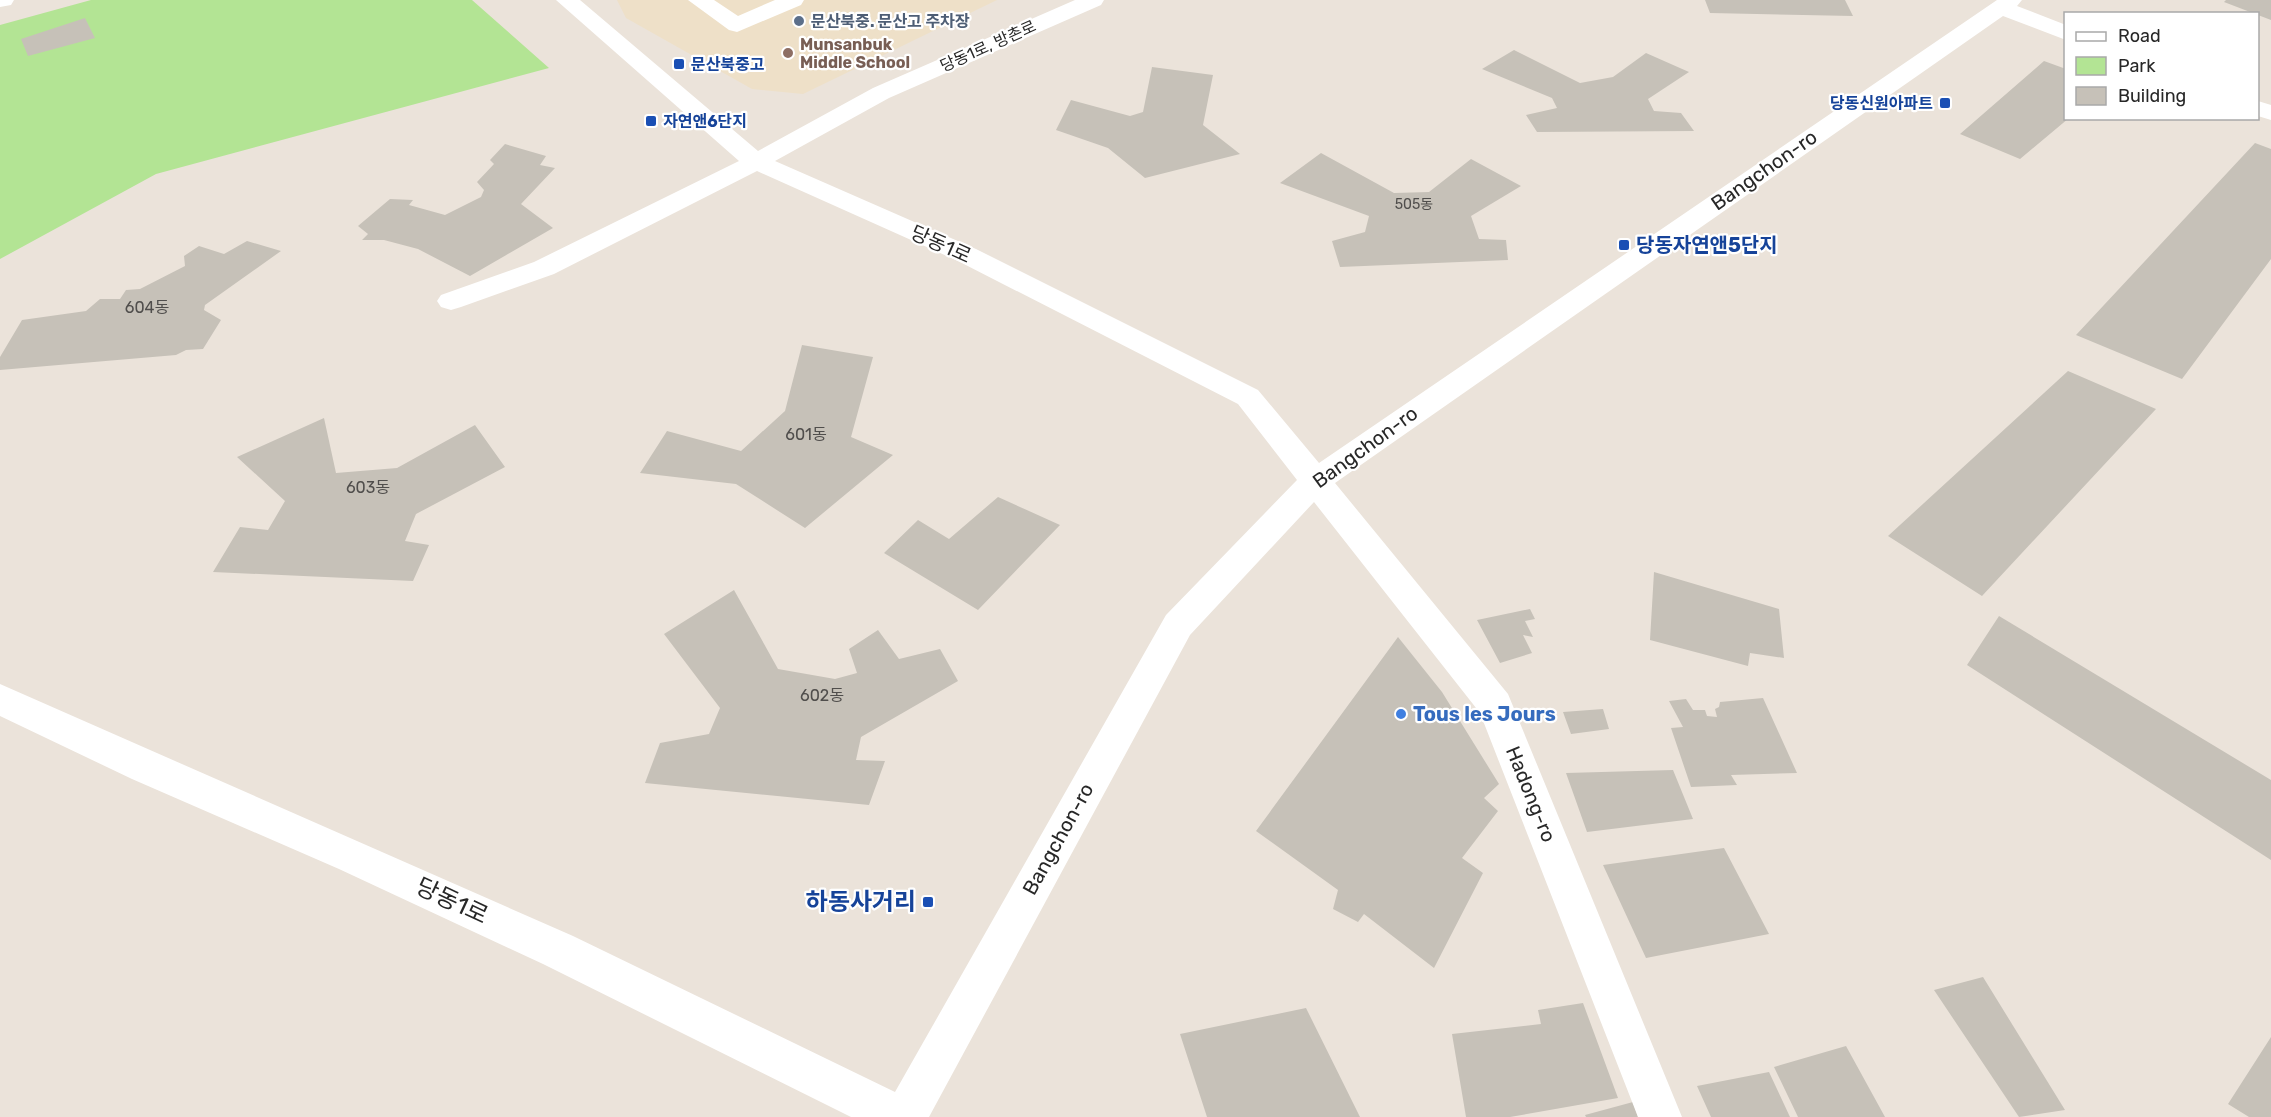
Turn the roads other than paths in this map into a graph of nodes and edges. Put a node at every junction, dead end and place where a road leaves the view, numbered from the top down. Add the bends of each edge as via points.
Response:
1 (567, 0) edge
2 (699, 0) edge
3 (793, 0) edge
4 (1093, 0) edge
5 (2006, 4) edge
6 (2064, 32) edge
7 (756, 162) junction
8 (451, 302) dead end
9 (1314, 482) junction
10 (0, 699) edge
11 (898, 1117) edge
12 (905, 1117) edge
13 (1660, 1117) edge

1 - 7 street, 당동1로
2 - 3 street via 737,25
4 - 7 street, 당동1로, 방촌로 via 881,93
5 - 6 street
5 - 9 street, Bangchon-ro
7 - 8 street, 당동1로, 방촌로 via 544,268
7 - 9 street, 당동1로 via 967,255 1248,397
9 - 12 street, Bangchon-ro via 1178,625
9 - 13 street, Hadong-ro via 1495,705
10 - 11 street, 당동1로 via 558,950

